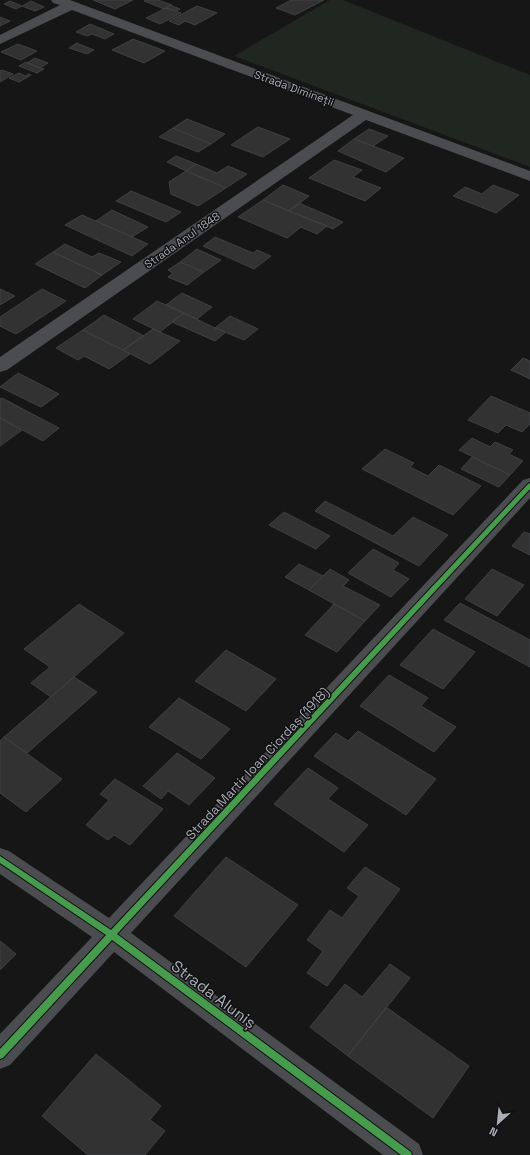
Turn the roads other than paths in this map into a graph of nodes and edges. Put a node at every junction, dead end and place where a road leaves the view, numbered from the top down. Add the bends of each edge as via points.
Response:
1 (64, 2) edge
2 (0, 40) edge
3 (364, 114) junction
4 (530, 176) edge
5 (0, 366) edge
6 (530, 485) edge
7 (0, 859) edge
8 (112, 935) junction
9 (0, 1055) edge
10 (408, 1155) edge

1 - 2 street
1 - 3 street, Strada Dimineții
3 - 4 street, Strada Dimineții
3 - 5 street, Strada Anul 1848
6 - 8 street, Strada Martir Ioan Ciordaș (1918)
7 - 8 street, Strada Aluniș
8 - 9 street, Strada Martir Ioan Ciordaș (1918)
8 - 10 street, Strada Aluniș

